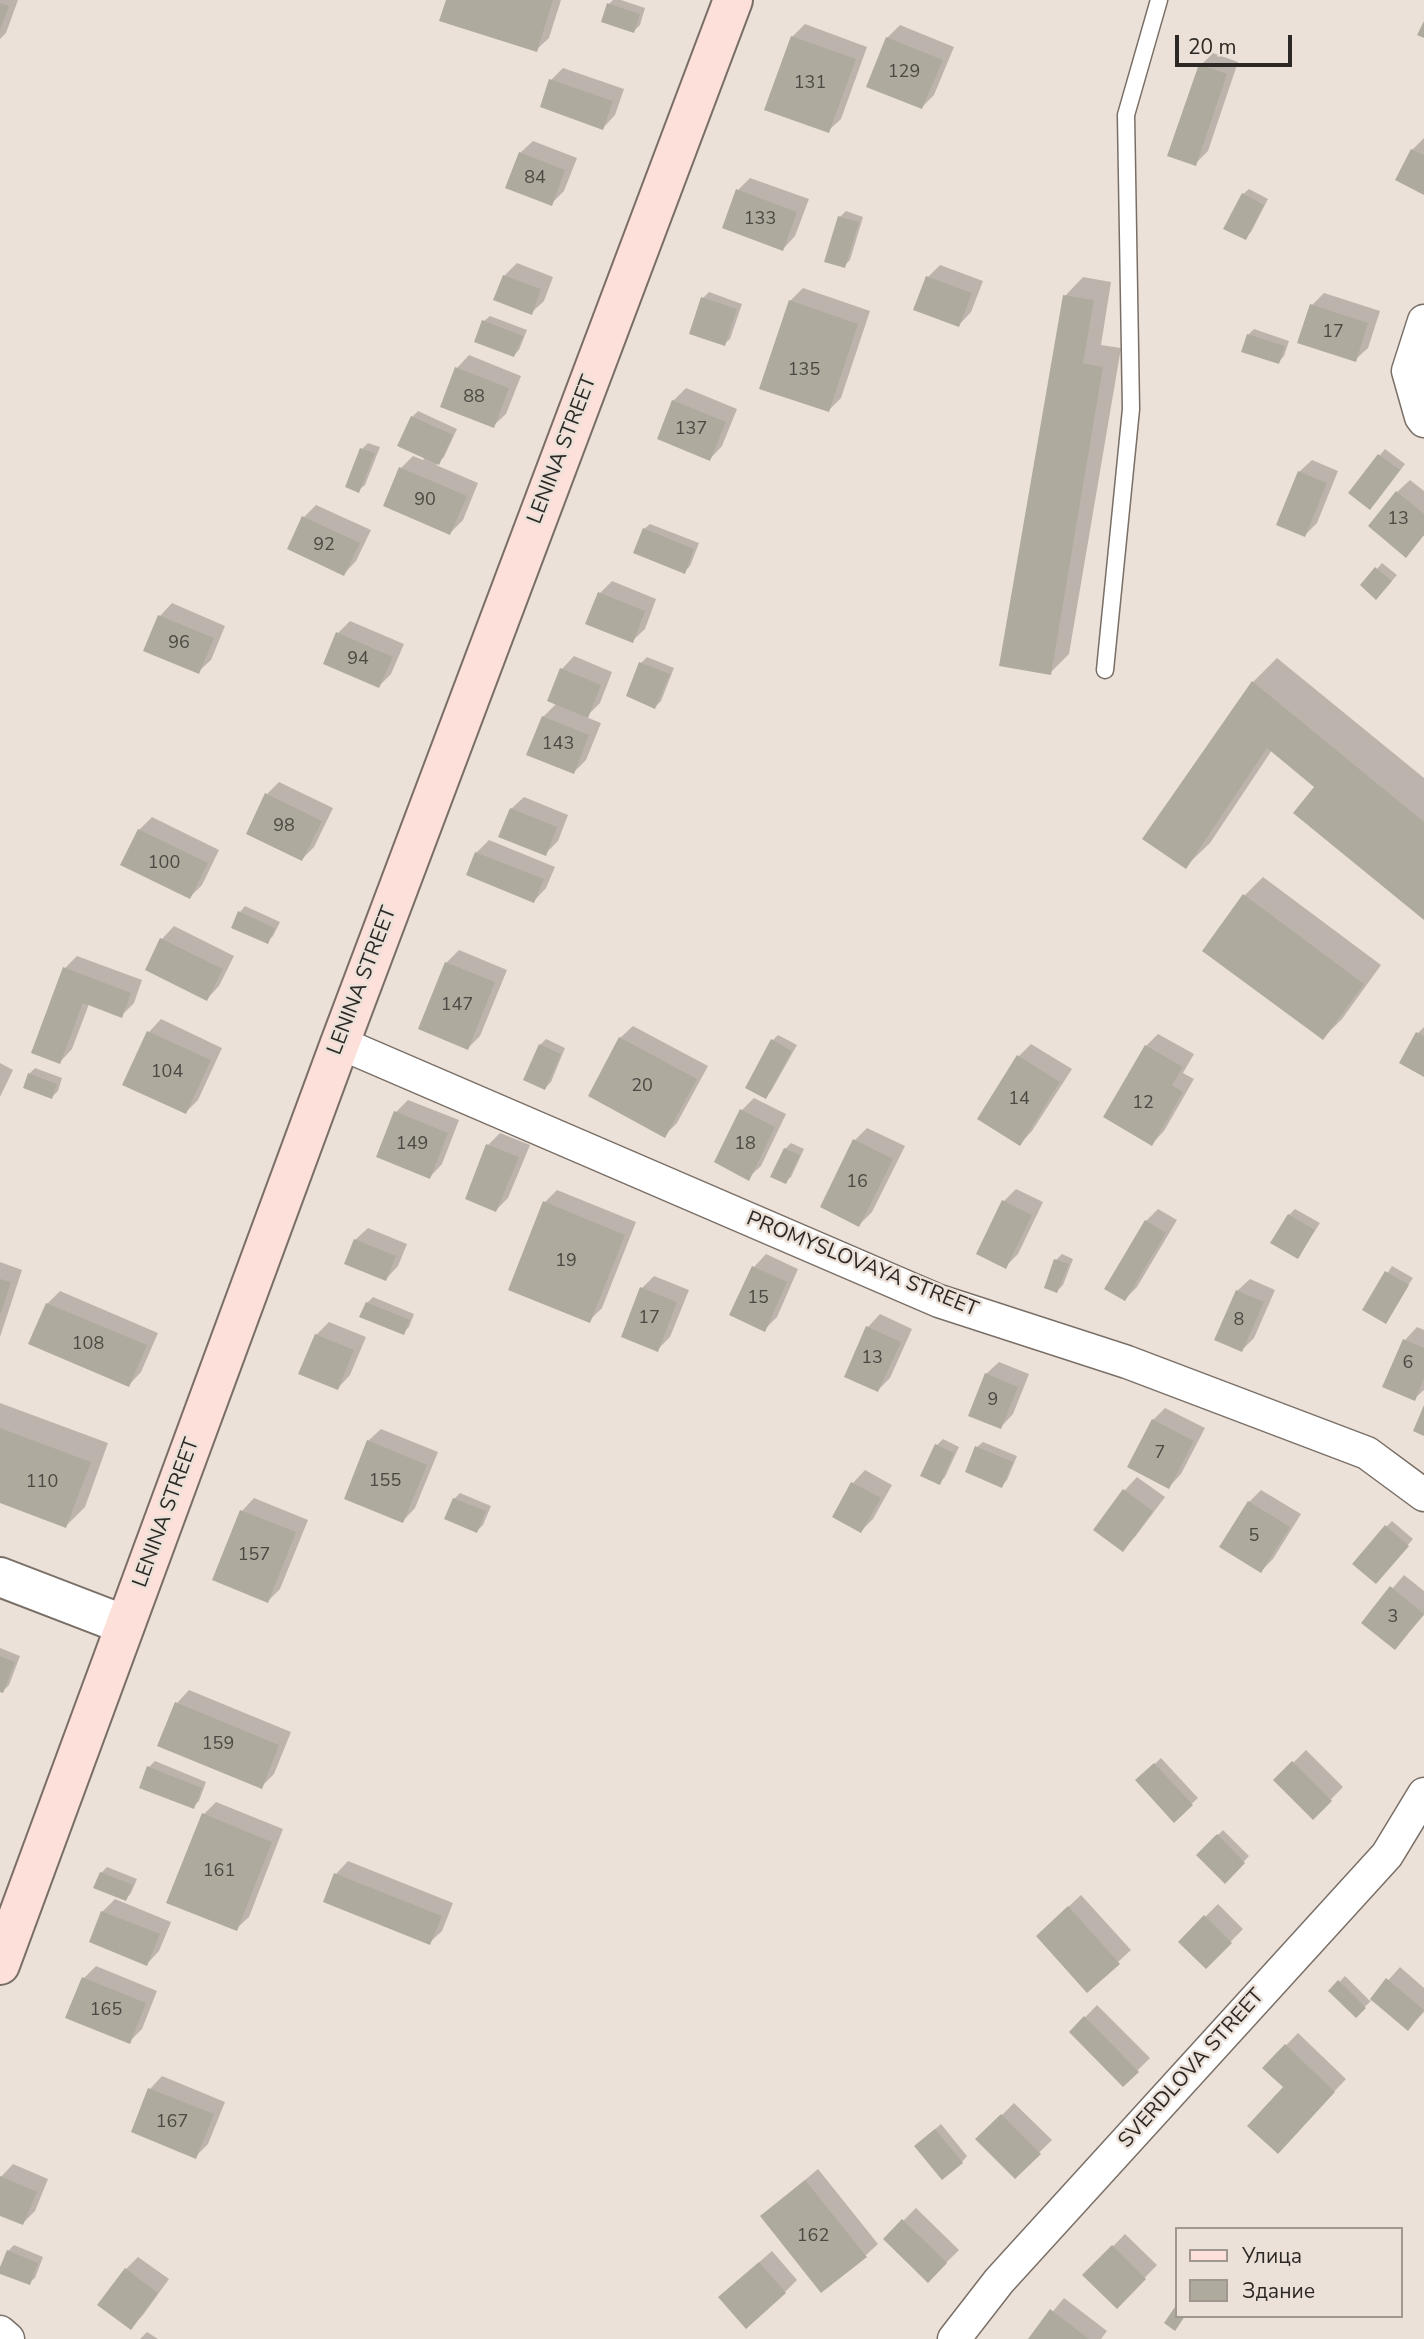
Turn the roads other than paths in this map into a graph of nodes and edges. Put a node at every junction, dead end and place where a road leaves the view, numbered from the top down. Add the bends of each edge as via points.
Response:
1 (733, 0) edge
2 (1159, 0) edge
3 (1424, 321) edge
4 (1424, 421) edge
5 (1105, 670) dead end
6 (340, 1043) junction
7 (1424, 1494) edge
8 (0, 1577) edge
9 (125, 1625) junction
10 (1424, 1794) edge
11 (0, 1965) edge
12 (0, 2332) edge
13 (8, 2339) edge
14 (954, 2339) edge

1 - 6 main road, LENINA STREET
2 - 5 lane via 1126,115 1131,410
3 - 4 street via 1408,371
6 - 7 street, PROMYSLOVAYA STREET via 939,1301 1127,1363 1367,1453
6 - 9 main road, LENINA STREET
8 - 9 street
9 - 11 main road, LENINA STREET
10 - 14 street, SVERDLOVA STREET via 1387,1855 999,2281
12 - 13 street

